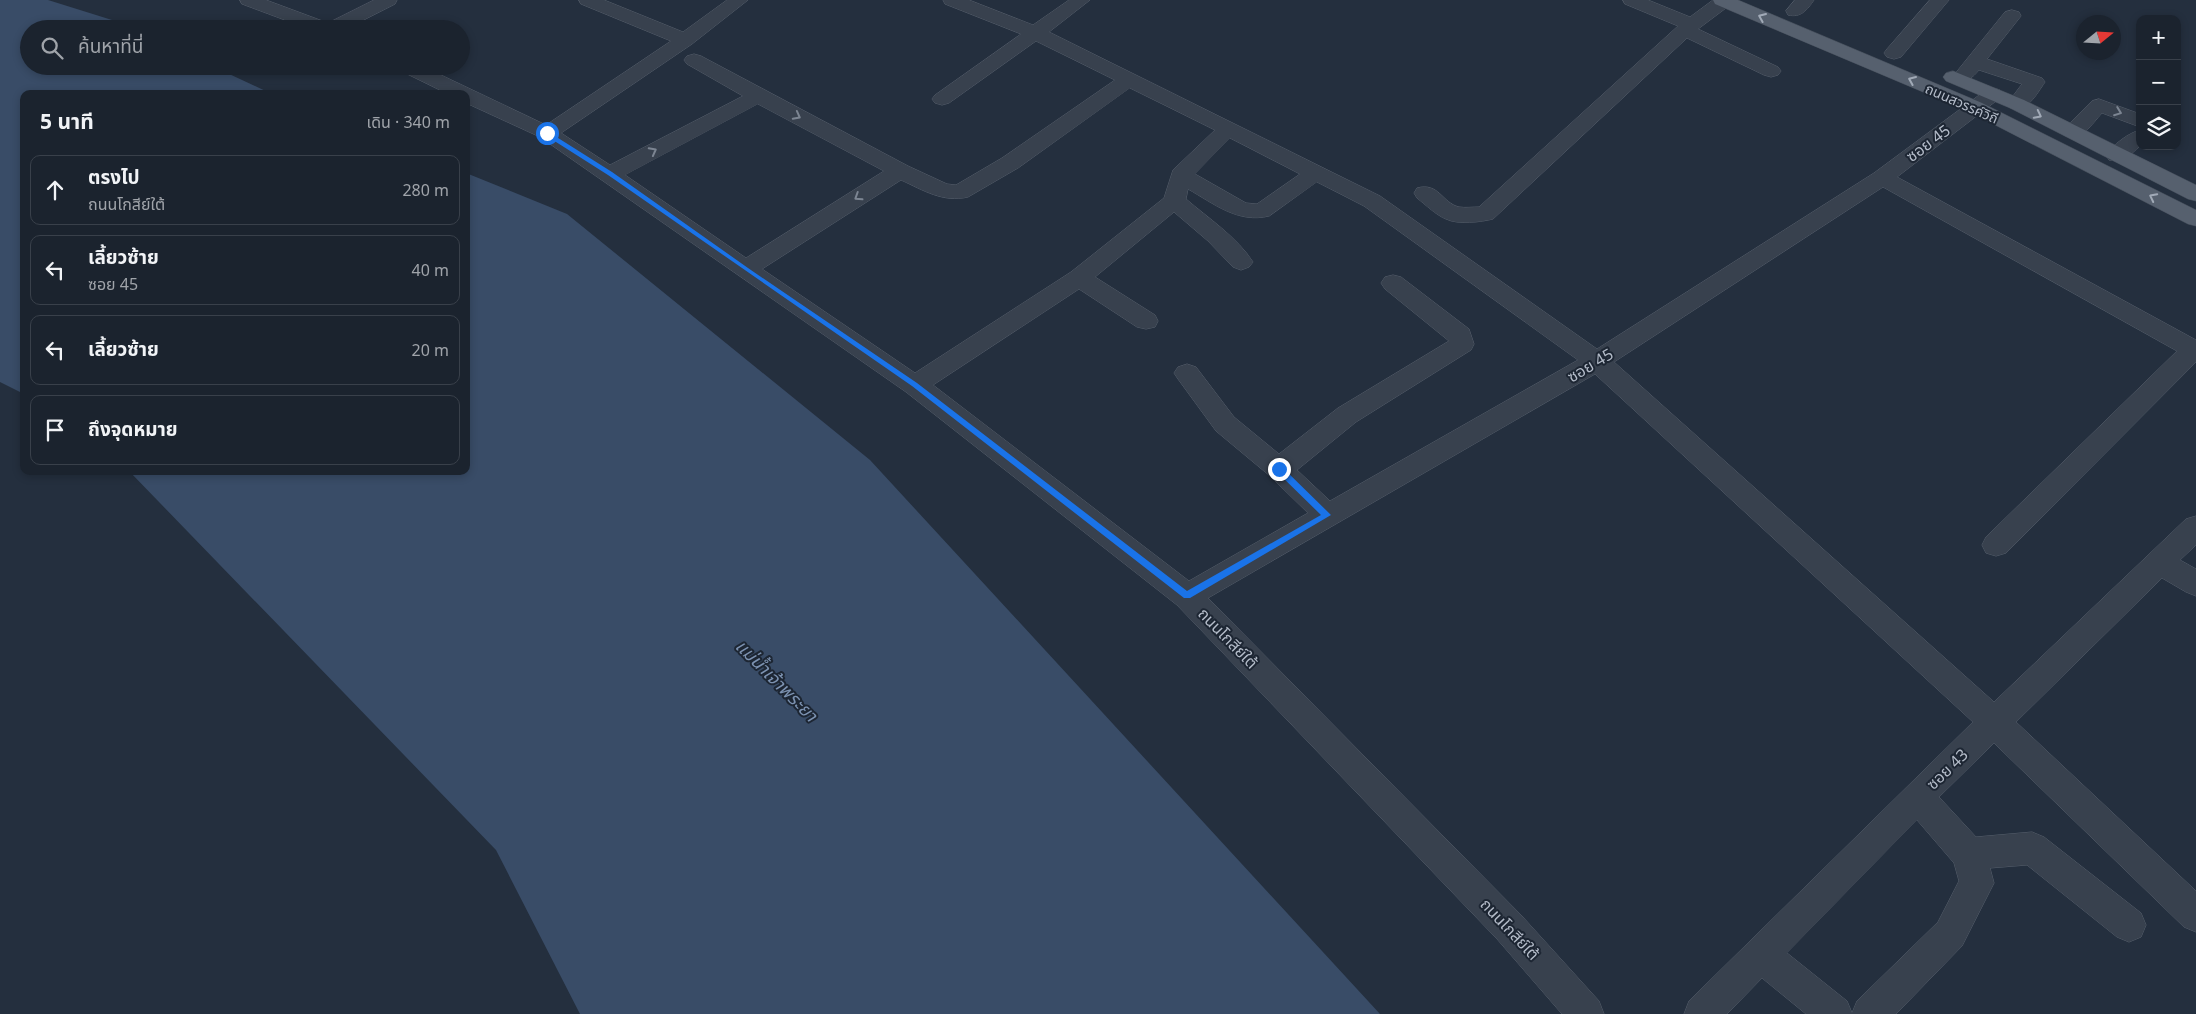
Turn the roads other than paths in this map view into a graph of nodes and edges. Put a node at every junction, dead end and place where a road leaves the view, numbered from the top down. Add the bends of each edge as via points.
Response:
1 (249, 0) edge
2 (388, 0) edge
3 (588, 0) edge
4 (739, 0) edge
5 (952, 0) edge
6 (1081, 0) edge
7 (1632, 0) edge
8 (1723, 0) edge
9 (1767, 0) edge
10 (1940, 0) edge
11 (1800, 6) edge
12 (2012, 16) dead end
13 (304, 20) edge
14 (347, 20) edge
15 (1688, 27) junction
16 (1034, 32) junction
17 (685, 40) junction
18 (1894, 53) junction
19 (694, 60) dead end
20 (1975, 62) junction
21 (1771, 71) dead end
22 (425, 75) edge
23 (1130, 79) junction
24 (1960, 80) junction
25 (457, 90) edge
26 (1993, 94) junction
27 (470, 96) edge
28 (758, 96) junction
29 (942, 99) dead end
30 (2017, 104) junction
31 (1975, 107) junction
32 (2136, 119) edge
33 (1227, 130) junction
34 (2072, 132) junction
35 (547, 133) junction
36 (2136, 139) edge
37 (2117, 155) junction
38 (900, 171) junction
39 (1316, 173) junction
40 (610, 174) junction
41 (1181, 175) junction
42 (1882, 178) junction
43 (1425, 193) dead end
44 (2196, 194) edge
45 (1174, 201) junction
46 (2196, 219) edge
47 (1241, 262) dead end
48 (745, 269) junction
49 (1079, 278) junction
50 (1393, 283) dead end
51 (1146, 321) dead end
52 (2195, 350) edge
53 (1597, 361) junction
54 (1187, 373) dead end
55 (915, 384) junction
56 (1279, 469) junction
57 (1327, 515) junction
58 (2196, 527) edge
59 (1996, 545) dead end
60 (2160, 562) junction
61 (2196, 584) edge
62 (1187, 596) junction
63 (1995, 723) junction
64 (1917, 797) junction
65 (1969, 854) junction
66 (2196, 915) edge
67 (2128, 925) dead end
68 (1762, 955) junction
69 (1586, 1014) edge
70 (1702, 1014) edge
71 (1834, 1014) edge
72 (1870, 1014) edge

1 - 13 street
2 - 14 street
3 - 17 street
4 - 17 street
5 - 16 street via 999,9
6 - 16 street
7 - 15 street
8 - 15 street
31 -> 8 main road, ถนนสวรรค์วิถี
9 - 11 main road, ถนนสวรรค์วิถี
10 - 18 street
11 - 18 main road, ถนนสวรรค์วิถี
12 - 20 street
15 - 21 street
15 - 43 street via 1486,214 1453,214
16 - 23 street
16 - 29 street
17 - 35 street
18 - 24 main road, ถนนสวรรค์วิถี
19 - 28 street
20 - 24 street
20 - 30 street via 2035,82
22 - 25 street, ถนนโกสีย์ใต้
23 - 33 street
23 - 38 street via 1010,163 960,192 943,191
24 - 26 main road, ถนนสวรรค์วิถี
26 - 30 main road, ถนนสวรรค์วิถี
26 - 31 street, ซอย 45
27 - 35 street, ถนนโกสีย์ใต้
28 -> 38 street
40 -> 28 street
30 -> 34 main road, ถนนสวรรค์วิถี
31 - 42 street, ซอย 45
46 -> 31 main road, ถนนสวรรค์วิถี
34 -> 32 street via 2099,105
33 - 39 street
33 - 41 street
34 - 37 main road, ถนนสวรรค์วิถี
35 - 40 street, ถนนโกสีย์ใต้
36 - 37 street
37 - 44 main road, ถนนสวรรค์วิถี
38 -> 48 street
39 - 41 street via 1261,211 1241,210
39 - 53 street via 1372,201
40 - 48 street, ถนนโกสีย์ใต้
41 - 45 street
42 - 52 street
42 - 53 street, ซอย 45
45 - 47 street
45 - 49 street
48 - 55 street, ถนนโกสีย์ใต้
49 - 51 street
49 - 55 street
50 - 56 street via 1460,335 1462,344 1347,415
52 - 59 street
53 - 57 street, ซอย 45
53 - 63 street
54 - 56 street via 1225,424
55 - 62 street, ถนนโกสีย์ใต้
56 - 57 street
57 - 62 street, ซอย 45
58 - 60 street, ซอย 43
60 - 61 street
60 - 63 street, ซอย 43
62 - 69 street, ถนนโกสีย์ใต้ via 1510,927
63 - 64 street, ซอย 43
63 - 66 street
64 - 65 street
64 - 68 street, ซอย 43
65 - 67 street via 2032,848
65 - 72 street via 1977,883 1950,934
68 - 70 street, ซอย 43
68 - 71 street

